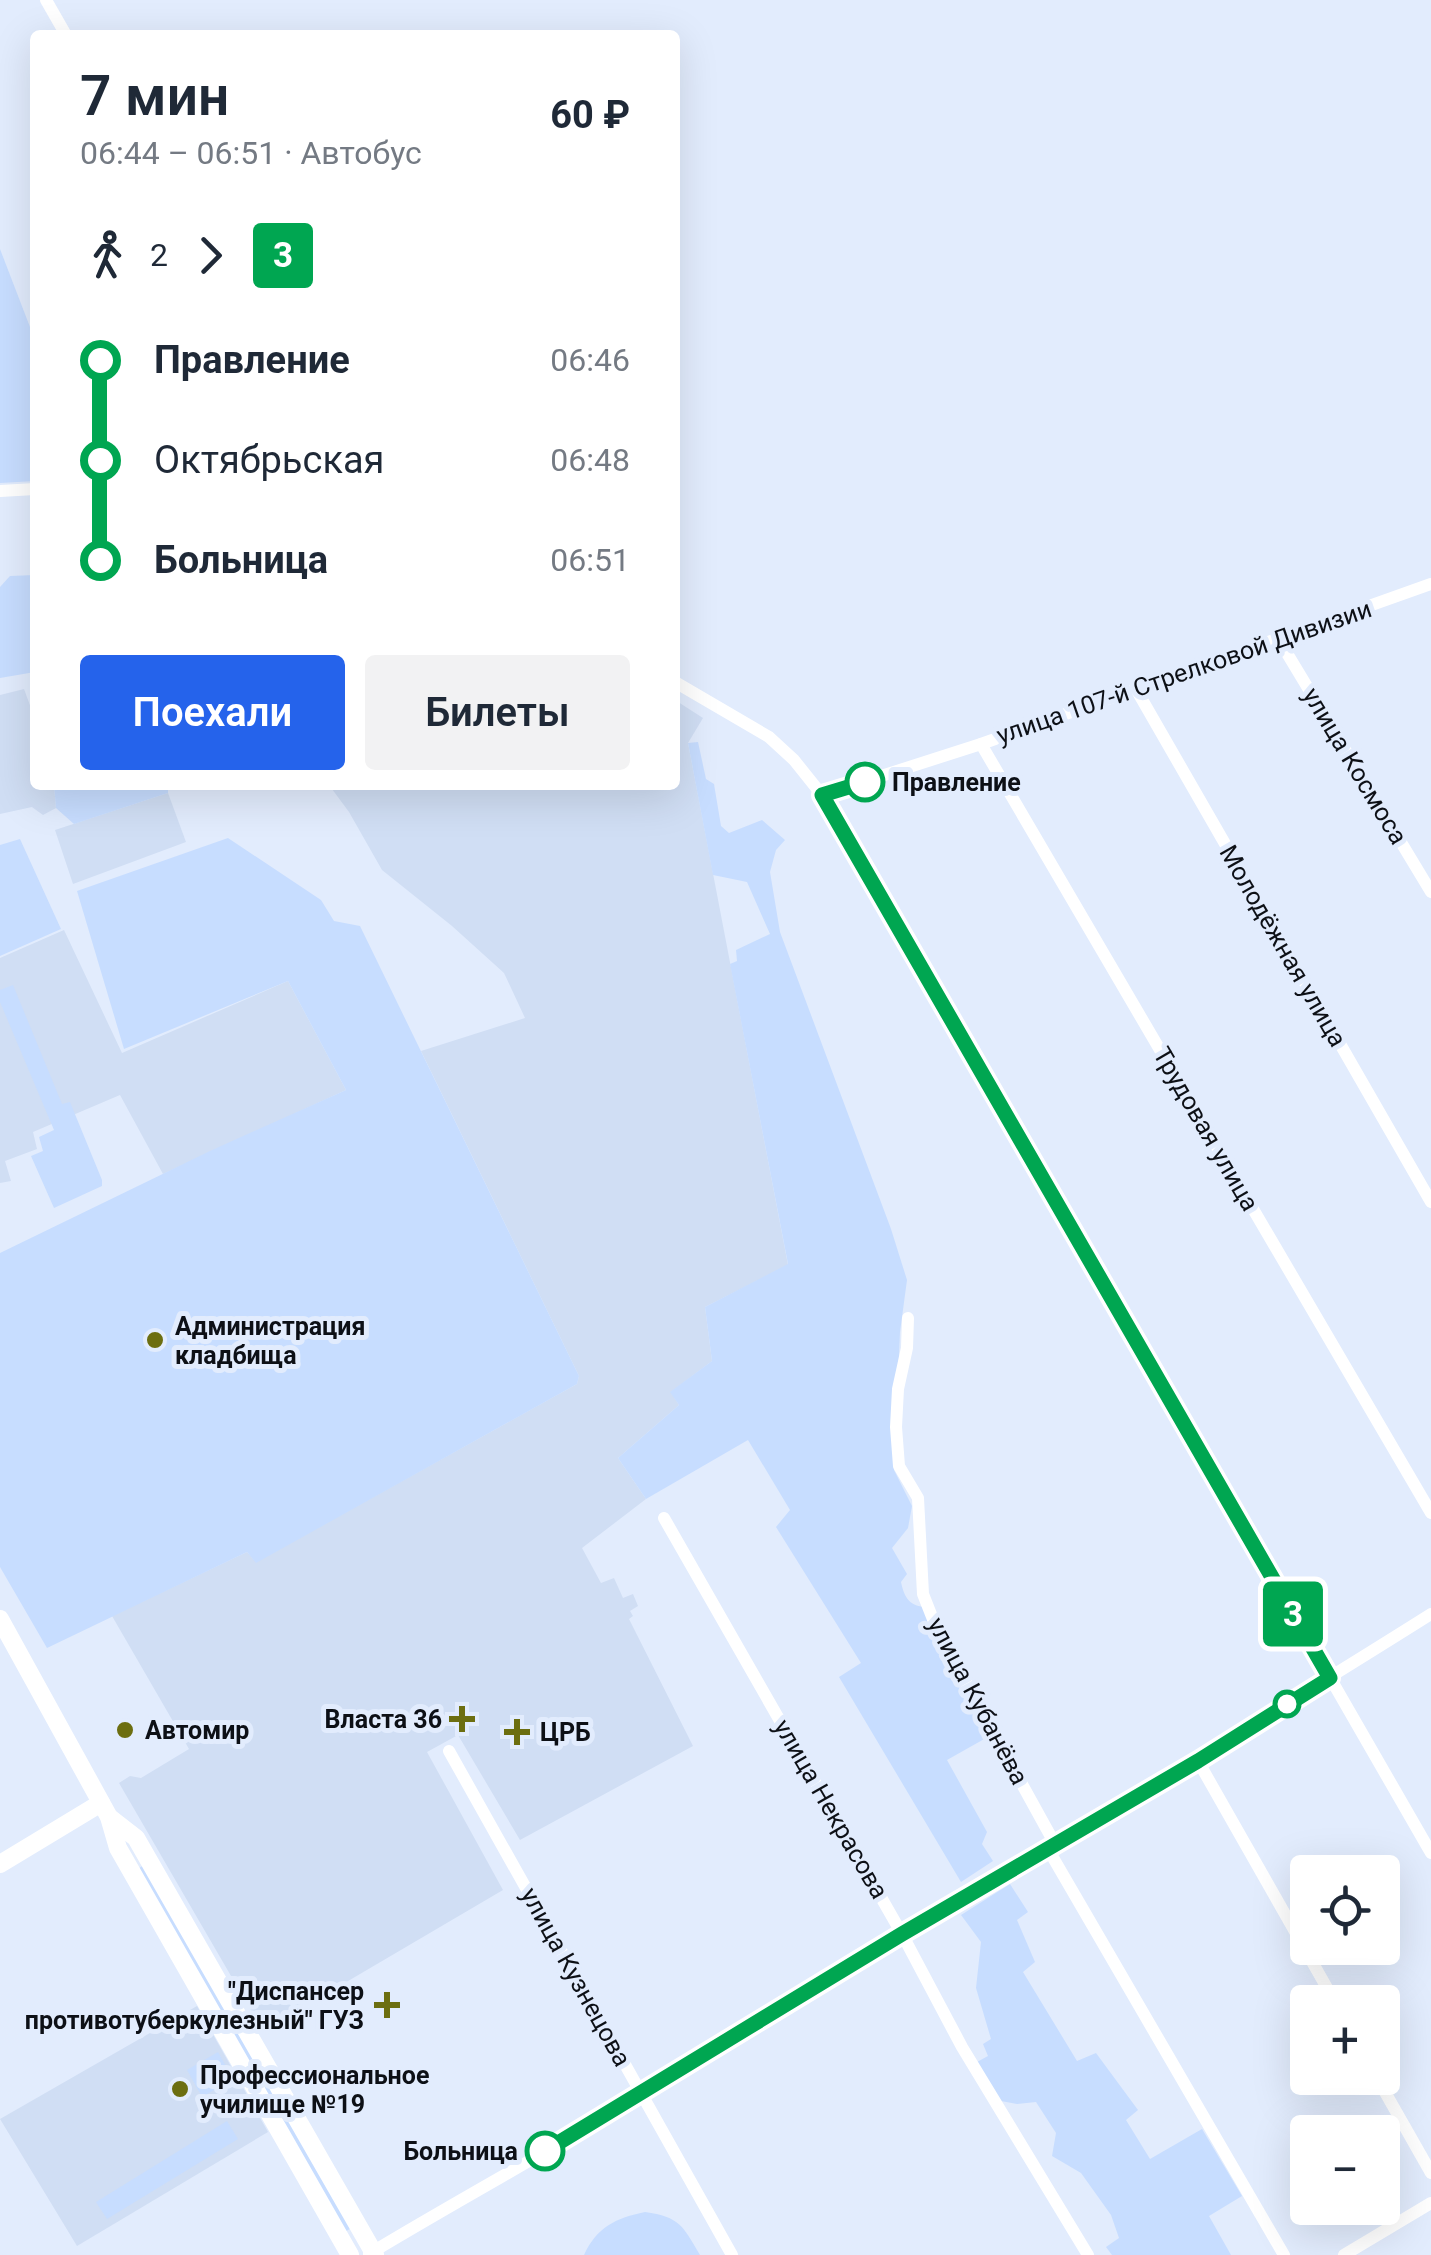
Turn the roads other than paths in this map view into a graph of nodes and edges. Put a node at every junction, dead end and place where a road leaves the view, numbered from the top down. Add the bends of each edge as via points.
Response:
1 (46, 0) edge
2 (63, 30) edge
3 (30, 489) edge
4 (0, 490) edge
5 (1431, 584) edge
6 (1279, 640) junction
7 (680, 685) edge
8 (1136, 690) junction
9 (981, 744) junction
10 (822, 795) junction
11 (1431, 892) edge
12 (1431, 1202) edge
13 (908, 1318) dead end
14 (1431, 1514) edge
15 (664, 1518) dead end
16 (1431, 1614) edge
17 (0, 1619) edge
18 (1330, 1678) junction
19 (449, 1751) dead end
20 (1198, 1761) junction
21 (105, 1810) junction
22 (1052, 1847) junction
23 (1431, 1853) edge
24 (0, 1864) edge
25 (902, 1934) junction
26 (1324, 1985) edge
27 (642, 2095) junction
28 (1387, 2095) edge
29 (1431, 2173) edge
30 (1431, 2203) edge
31 (372, 2254) edge
32 (350, 2255) edge
33 (732, 2255) edge
34 (1088, 2255) edge
35 (1284, 2255) edge
36 (1344, 2255) edge

1 - 2 street
3 - 4 street
5 - 6 street, улица 107-й Стрелковой Дивизии
6 - 8 street, улица 107-й Стрелковой Дивизии
6 - 11 street, улица Космоса
7 - 10 street via 770,738
8 - 9 street, улица 107-й Стрелковой Дивизии
8 - 12 street, Молодёжная улица
9 - 10 street, улица 107-й Стрелковой Дивизии
9 - 14 street, Трудовая улица
10 - 18 street
13 - 22 street, улица Кубанёва via 896,1427 899,1466 918,1498 924,1594
15 - 25 street, улица Некрасова
16 - 18 street
17 - 21 main road
18 - 20 street
18 - 23 street
19 - 27 street, улица Кузнецова
20 - 22 street
20 - 26 street
21 - 24 main road
21 - 31 main road via 136,1838
21 - 32 main road via 118,1848
22 - 25 street
22 - 35 street, улица Кубанёва
25 - 27 street
25 - 34 street, улица Некрасова
27 - 31 street
27 - 33 street, улица Кузнецова
28 - 29 street
30 - 36 street

